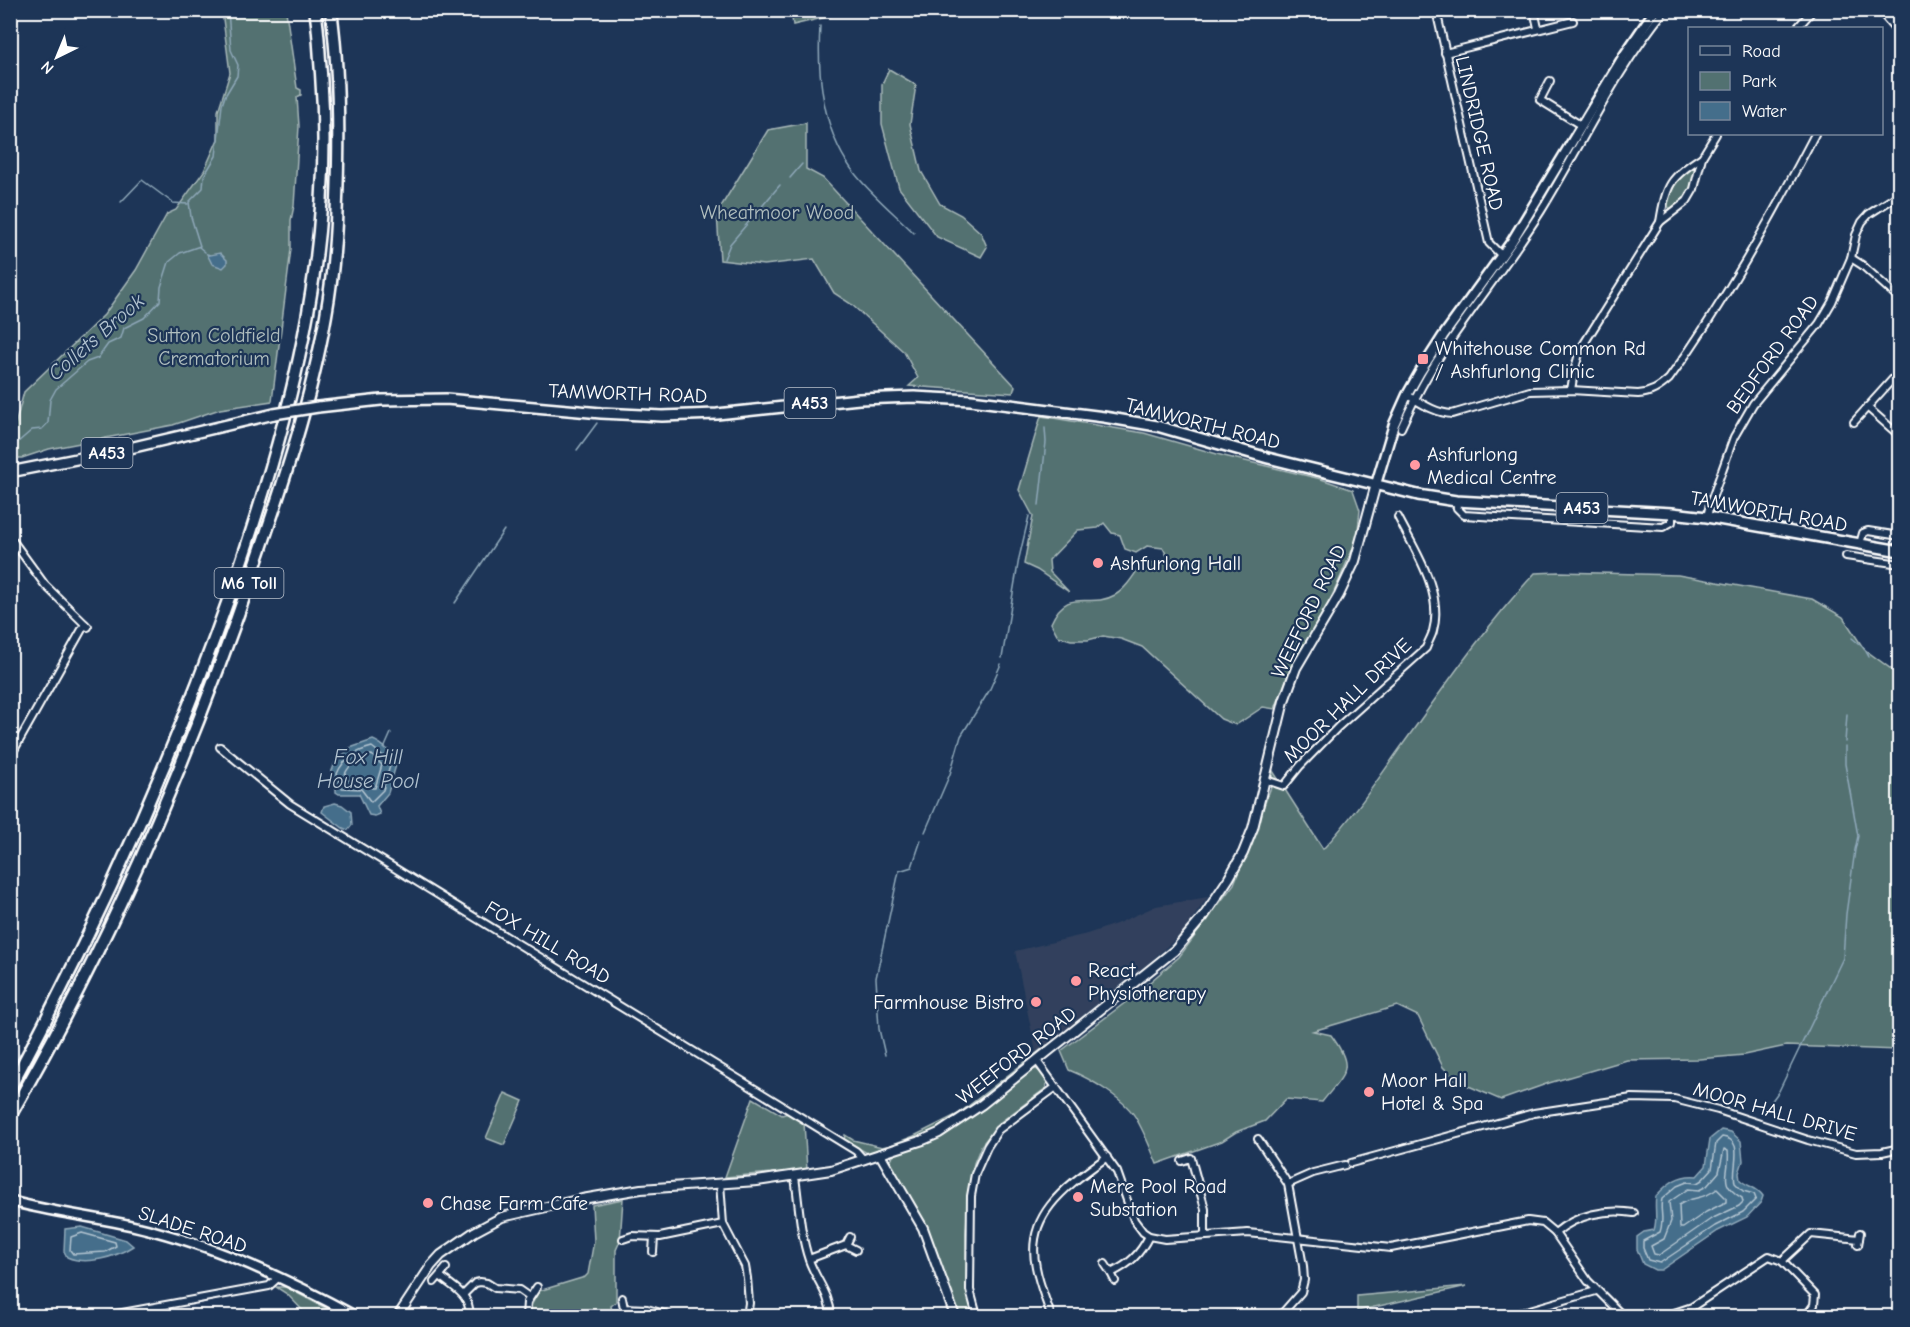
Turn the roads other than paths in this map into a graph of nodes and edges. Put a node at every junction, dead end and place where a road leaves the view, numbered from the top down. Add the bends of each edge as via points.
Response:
1 (315, 10) edge
2 (332, 10) edge
3 (1436, 10) edge
4 (1534, 10) edge
5 (1655, 10) edge
6 (1665, 10) edge
7 (1813, 10) edge
8 (1879, 10) edge
9 (1573, 21) dead end
10 (1897, 25) edge
11 (1798, 27) edge
12 (1538, 28) junction
13 (1899, 34) edge
14 (1445, 53) junction
15 (1550, 81) dead end
16 (1606, 92) junction
17 (1582, 126) junction
18 (1715, 135) edge
19 (1814, 135) edge
20 (1702, 157) junction
21 (1899, 194) edge
22 (1660, 222) junction
23 (1851, 258) junction
24 (1503, 259) junction
25 (1899, 299) edge
26 (1899, 371) edge
27 (1571, 390) junction
28 (1411, 397) junction
29 (1867, 407) junction
30 (1854, 422) dead end
31 (1401, 428) dead end
32 (1899, 436) edge
33 (10, 472) edge
34 (1376, 484) junction
35 (1456, 501) junction
36 (1672, 513) junction
37 (1398, 517) dead end
38 (1707, 517) junction
39 (1899, 536) edge
40 (10, 537) edge
41 (1860, 544) junction
42 (1899, 551) edge
43 (1846, 556) dead end
44 (1899, 564) edge
45 (220, 747) dead end
46 (10, 757) edge
47 (1266, 780) junction
48 (1037, 1060) junction
49 (1056, 1087) junction
50 (10, 1088) edge
51 (10, 1116) edge
52 (1258, 1139) dead end
53 (1899, 1148) edge
54 (880, 1154) junction
55 (1199, 1155) dead end
56 (1107, 1157) junction
57 (1191, 1158) junction
58 (864, 1160) junction
59 (1182, 1161) dead end
60 (795, 1176) junction
61 (720, 1183) junction
62 (1288, 1184) junction
63 (10, 1201) edge
64 (1634, 1213) dead end
65 (723, 1224) junction
66 (1555, 1233) junction
67 (1205, 1235) junction
68 (1149, 1236) junction
69 (654, 1237) junction
70 (850, 1237) dead end
71 (1299, 1238) junction
72 (623, 1239) dead end
73 (1859, 1239) dead end
74 (846, 1245) junction
75 (856, 1250) dead end
76 (653, 1252) dead end
77 (809, 1259) junction
78 (1782, 1261) junction
79 (1105, 1264) dead end
80 (446, 1268) dead end
81 (1111, 1274) junction
82 (440, 1276) junction
83 (279, 1277) junction
84 (1115, 1281) dead end
85 (434, 1282) dead end
86 (537, 1287) dead end
87 (1596, 1291) junction
88 (464, 1294) junction
89 (529, 1297) junction
90 (622, 1298) dead end
91 (106, 1317) edge
92 (355, 1317) edge
93 (398, 1317) edge
94 (470, 1317) edge
95 (526, 1317) edge
96 (671, 1317) edge
97 (747, 1317) edge
98 (831, 1317) edge
99 (955, 1317) edge
100 (977, 1317) edge
101 (1051, 1317) edge
102 (1225, 1317) edge
103 (1257, 1317) edge
104 (1280, 1317) edge
105 (1509, 1317) edge
106 (1623, 1317) edge
107 (1665, 1317) edge
108 (1806, 1317) edge

1 - 50 highway, M6 Toll via 324,117 324,184 309,315 278,446 220,625 157,785 69,977
2 - 51 highway, M6 Toll via 339,104 337,225 326,315 298,431 231,635 154,828 78,991
3 - 14 street, LINDRIDGE ROAD
4 - 12 street
5 - 16 main road via 1623,57
6 - 16 street
7 - 11 street
8 - 10 street
9 - 12 street
10 - 13 street
12 - 14 street
14 - 24 street, LINDRIDGE ROAD via 1489,243
15 - 17 street via 1540,100
16 - 17 main road
16 - 24 street via 1541,211
17 - 24 main road
18 - 20 street
19 - 27 street via 1766,228 1669,380 1646,393
20 - 22 street via 1691,195
20 - 22 street via 1677,174 1668,186
21 - 23 street, BEDFORD ROAD via 1866,216 1856,235
22 - 27 street via 1580,350
23 - 25 street
23 - 38 street, BEDFORD ROAD via 1819,324 1761,392 1740,424
24 - 28 main road via 1439,342
26 - 29 street
27 - 28 street via 1530,391 1452,414 1433,410
28 - 31 street
28 - 34 main road via 1390,437
29 - 30 street
29 - 32 street
33 - 34 main road, TAMWORTH ROAD / A453, bridge via 274,414 381,400 446,399 662,416 914,397 971,400 1139,423
34 - 35 main road, TAMWORTH ROAD / A453
34 - 47 street, WEEFORD ROAD via 1355,561 1304,652 1284,701
35 - 36 main road, TAMWORTH ROAD / A453
35 - 36 street, TAMWORTH ROAD via 1464,515 1664,527 1672,522
36 - 38 main road, TAMWORTH ROAD / A453
37 - 47 street, MOOR HALL DRIVE via 1431,591 1435,615 1426,648 1338,727 1284,786
38 - 41 main road, TAMWORTH ROAD / A453
39 - 41 street, TAMWORTH ROAD via 1868,531 1863,533
40 - 46 street via 45,585 86,626
41 - 42 main road, TAMWORTH ROAD / A453
43 - 44 street, TAMWORTH ROAD via 1855,561
45 - 58 street, FOX HILL ROAD via 290,804 856,1151
47 - 48 street, WEEFORD ROAD via 1243,853 1204,916 1175,950
48 - 49 street
48 - 54 street, WEEFORD ROAD via 954,1124 923,1140
49 - 56 street
49 - 100 street via 998,1131 975,1174 971,1196 970,1290
52 - 62 street
53 - 62 street, MOOR HALL DRIVE via 1849,1151 1718,1110 1674,1100 1632,1098 1534,1113 1313,1173
54 - 58 street, WEEFORD ROAD
54 - 99 street via 923,1228
55 - 57 street
56 - 68 street via 1117,1172 1134,1220
56 - 101 street via 1066,1186 1042,1218 1035,1240 1035,1266
57 - 59 street
57 - 67 street via 1205,1209
58 - 60 street, WEEFORD ROAD
60 - 61 street, WEEFORD ROAD
60 - 77 street
61 - 65 street
61 - 93 street, WEEFORD ROAD via 641,1189 502,1217 441,1255
62 - 71 street
63 - 83 main road, SLADE ROAD via 154,1231
64 - 66 street via 1597,1213 1568,1222
65 - 69 street
65 - 97 street via 745,1266
66 - 71 street via 1543,1223 1528,1221 1391,1248
66 - 87 street
67 - 68 street via 1165,1239
67 - 71 street via 1248,1233
68 - 81 street via 1132,1261
69 - 72 street
69 - 76 street
70 - 74 street
71 - 104 street via 1303,1287
73 - 78 street via 1811,1234
74 - 75 street
74 - 77 street
77 - 98 street via 825,1290
78 - 107 street via 1774,1256 1764,1258 1692,1307
78 - 108 street via 1815,1295
79 - 81 street
80 - 82 street
81 - 84 street
82 - 85 street
82 - 88 street
83 - 91 street via 269,1286
83 - 92 main road, SLADE ROAD
86 - 89 street
87 - 105 street
87 - 106 street
88 - 89 street via 480,1282 519,1290
88 - 94 street
89 - 95 street
90 - 96 street via 620,1309 647,1309
102 - 103 street

